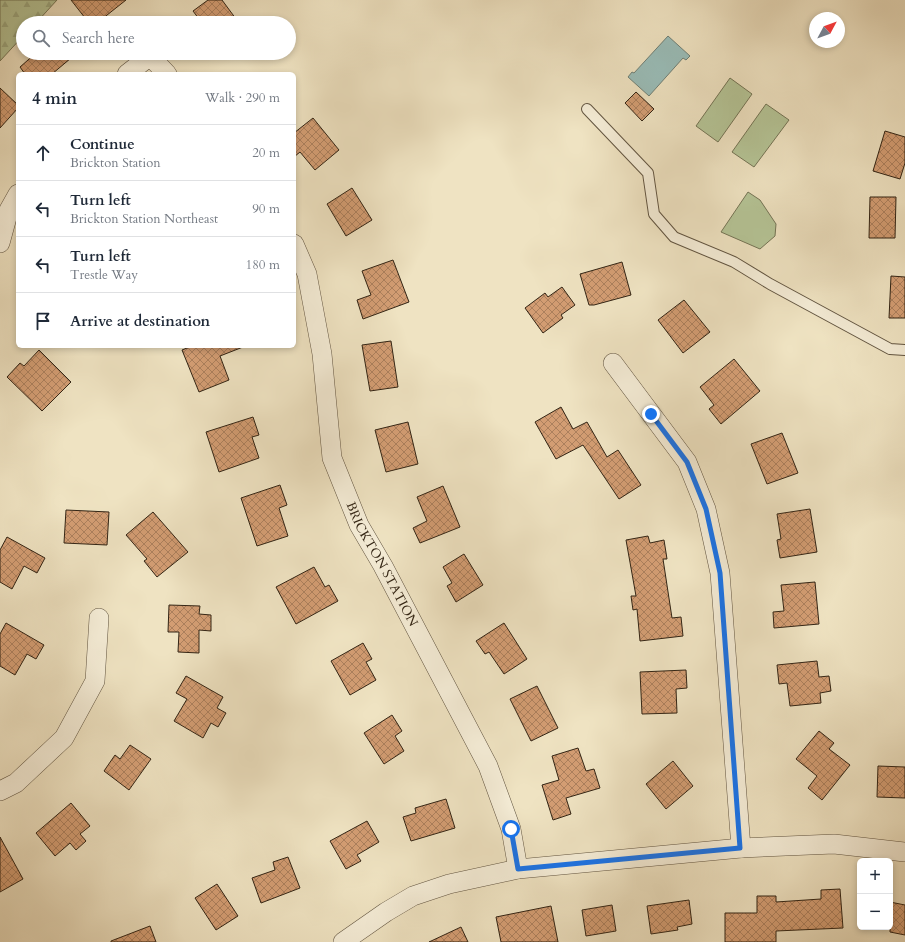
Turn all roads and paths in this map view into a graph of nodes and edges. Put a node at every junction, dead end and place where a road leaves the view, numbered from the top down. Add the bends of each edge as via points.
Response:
1 (145, 60) edge
2 (154, 60) edge
3 (130, 72) edge
4 (165, 72) edge
5 (587, 109) dead end
6 (16, 198) edge
7 (0, 243) edge
8 (296, 249) edge
9 (905, 350) edge
10 (613, 363) dead end
11 (99, 618) dead end
12 (0, 791) edge
13 (740, 848) junction
14 (905, 852) edge
15 (518, 869) junction
16 (343, 942) edge

1 - 3 street
2 - 4 street
5 - 9 lane via 648,174 654,214 674,236 734,262 890,349
6 - 7 street
8 - 15 street, BRICKTON STATION via 307,274 322,354 332,458 359,525 488,766 511,829
10 - 13 street via 687,462 706,509 720,573
11 - 12 street via 95,681 64,738 16,783
13 - 14 street via 834,844
13 - 15 street
15 - 16 street via 449,884 413,896

